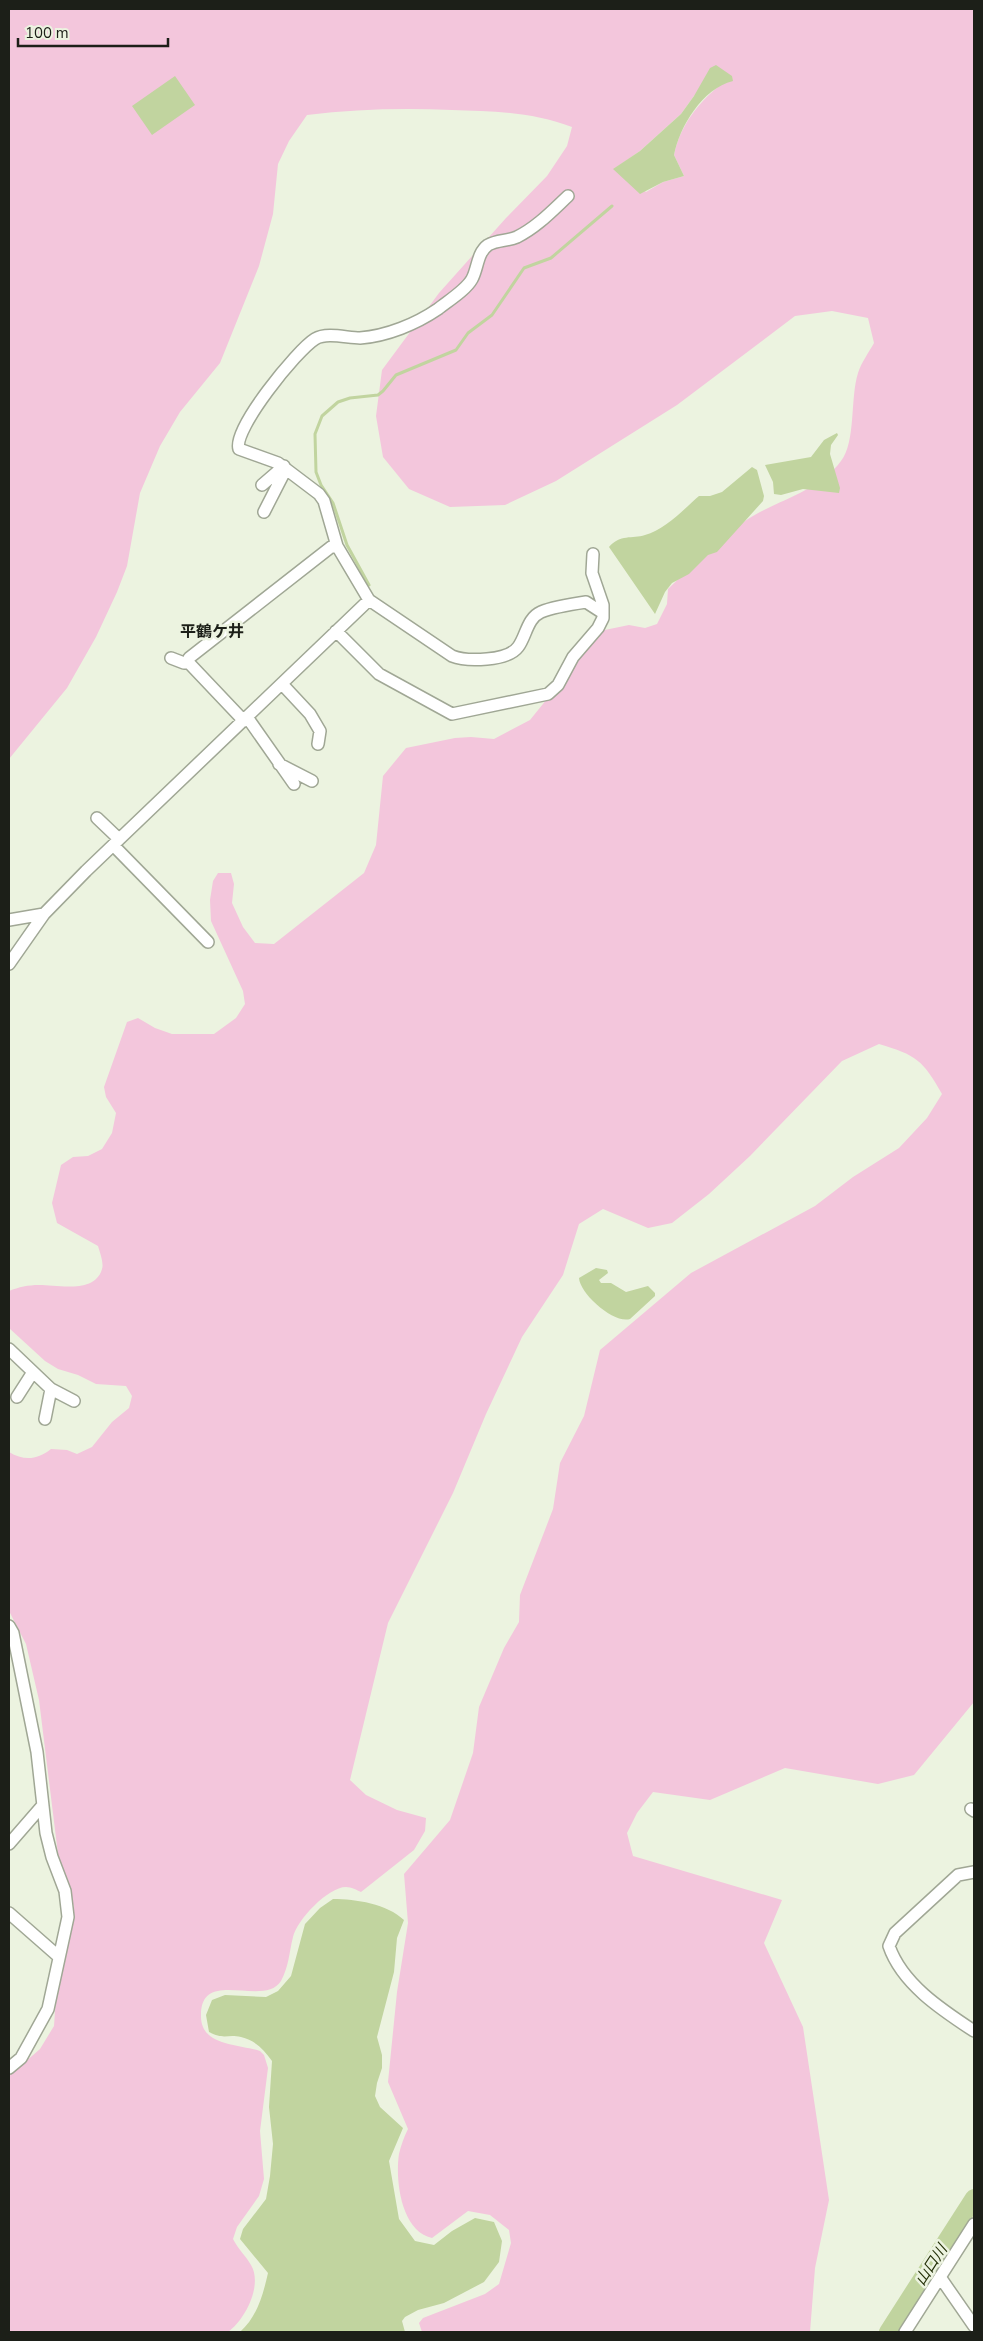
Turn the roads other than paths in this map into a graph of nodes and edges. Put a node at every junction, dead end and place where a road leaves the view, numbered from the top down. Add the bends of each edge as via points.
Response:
1 (568, 196) dead end
2 (285, 468) junction
3 (262, 485) dead end
4 (264, 512) dead end
5 (336, 546) junction
6 (593, 554) dead end
7 (369, 600) junction
8 (603, 613) junction
9 (336, 632) junction
10 (171, 658) dead end
11 (189, 663) junction
12 (282, 684) junction
13 (246, 719) junction
14 (318, 744) dead end
15 (279, 764) junction
16 (312, 781) dead end
17 (294, 784) dead end
18 (98, 818) dead end
19 (116, 842) junction
20 (44, 914) junction
21 (9, 920) edge
22 (208, 942) dead end
23 (9, 964) edge
24 (9, 1349) edge
25 (33, 1372) junction
26 (51, 1388) junction
27 (17, 1397) dead end
28 (74, 1401) dead end
29 (45, 1419) dead end
30 (9, 1626) edge
31 (42, 1806) junction
32 (9, 1844) edge
33 (974, 1872) edge
34 (9, 1913) edge
35 (58, 1956) junction
36 (974, 2031) edge
37 (9, 2068) edge
38 (974, 2224) edge
39 (940, 2277) junction
40 (974, 2326) edge
41 (906, 2332) edge

1 - 2 street via 530,230 488,245 482,251 470,282 437,310 411,324 374,336 316,339 250,414 238,439 239,449 278,462
2 - 3 street
2 - 4 street
2 - 5 street via 324,501
5 - 7 street
5 - 11 street via 189,658
6 - 8 street via 592,572 604,606
7 - 8 street via 452,656 466,659 498,658 514,651 526,628 539,613 586,602
7 - 9 street
8 - 9 street via 598,628 577,652 551,692 452,714 379,674
9 - 12 street
10 - 11 street
11 - 13 street
12 - 13 street
12 - 14 street via 310,714 320,731
13 - 15 street
13 - 19 street
15 - 16 street
15 - 17 street
18 - 19 street
19 - 20 street
19 - 22 street
20 - 21 street
20 - 23 street
24 - 25 street
25 - 26 street
25 - 27 street
26 - 28 street
26 - 29 street
30 - 31 street via 33,1730
31 - 32 street
31 - 35 street via 49,1847 68,1906
33 - 36 street via 958,1875 895,1933 889,1946 893,1956 926,1998
34 - 35 street
35 - 37 street via 48,2008 21,2058
38 - 39 street
39 - 40 street
39 - 41 street

